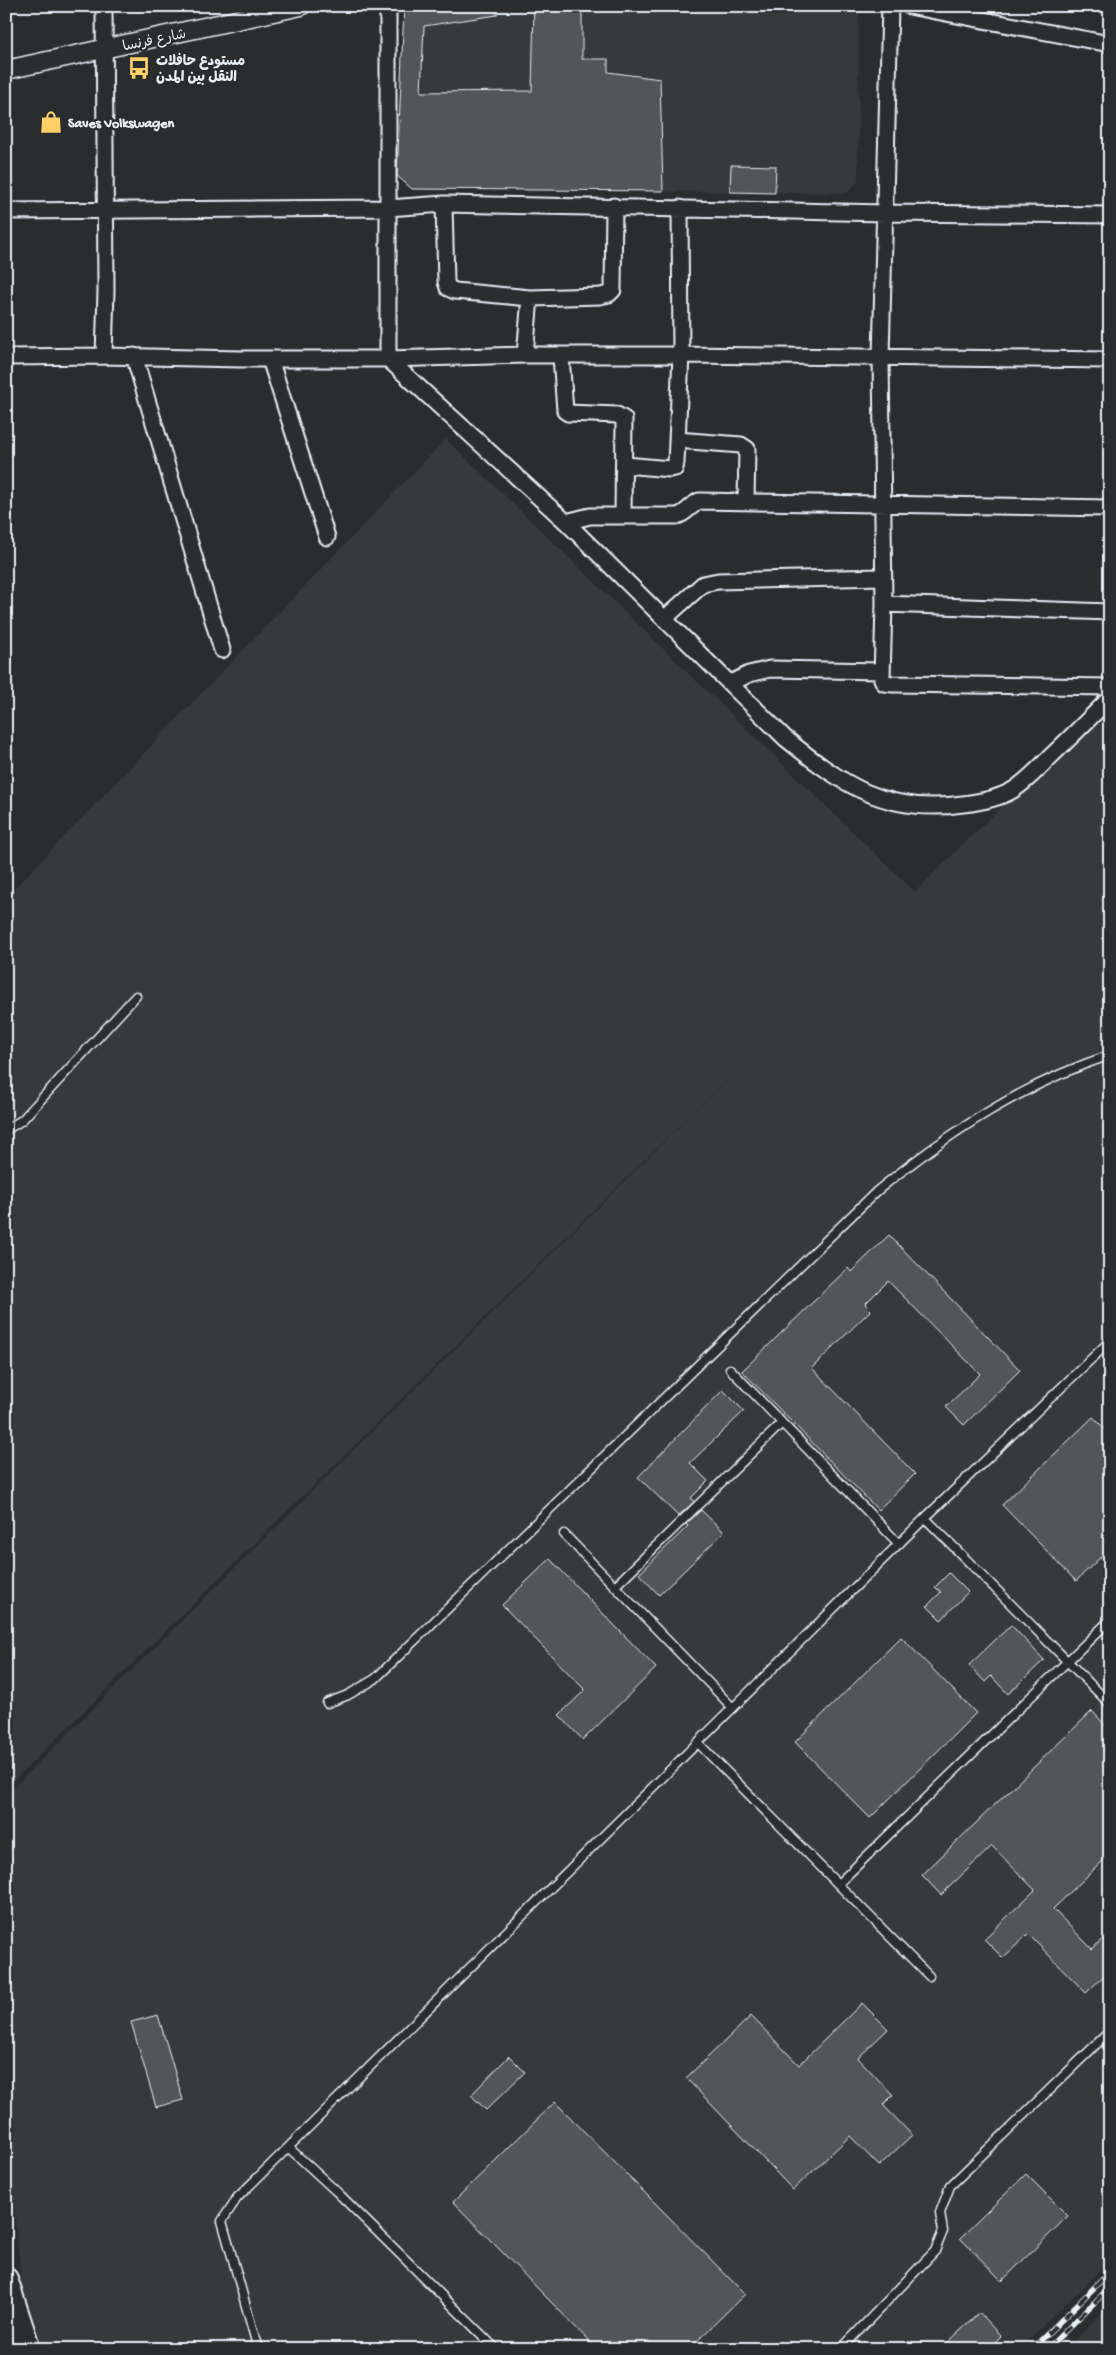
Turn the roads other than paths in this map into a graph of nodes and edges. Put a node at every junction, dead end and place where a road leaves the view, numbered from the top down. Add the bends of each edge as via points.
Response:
1 (104, 6) edge
2 (301, 6) edge
3 (388, 6) edge
4 (890, 6) edge
5 (909, 6) edge
6 (1110, 44) edge
7 (104, 49) junction
8 (6, 70) edge
9 (444, 204) junction
10 (614, 206) junction
11 (388, 208) junction
12 (680, 208) junction
13 (104, 210) junction
14 (6, 211) edge
15 (886, 213) junction
16 (1110, 214) edge
17 (530, 298) junction
18 (525, 355) junction
19 (681, 355) junction
20 (104, 356) junction
21 (134, 356) junction
22 (561, 356) junction
23 (881, 356) junction
24 (6, 357) edge
25 (270, 359) junction
26 (388, 359) junction
27 (1110, 360) edge
28 (677, 440) junction
29 (625, 465) junction
30 (746, 500) junction
31 (882, 504) junction
32 (1110, 508) edge
33 (623, 515) junction
34 (566, 522) junction
35 (327, 537) dead end
36 (882, 577) junction
37 (884, 604) junction
38 (1110, 612) edge
39 (664, 619) junction
40 (222, 650) dead end
41 (881, 671) junction
42 (731, 683) junction
43 (1110, 687) edge
44 (1110, 698) edge
45 (136, 996) dead end
46 (1110, 1055) edge
47 (6, 1130) edge
48 (1110, 1341) edge
49 (730, 1370) dead end
50 (782, 1423) junction
51 (925, 1518) junction
52 (564, 1534) dead end
53 (899, 1544) junction
54 (615, 1586) junction
55 (1110, 1620) edge
56 (1067, 1661) junction
57 (327, 1703) dead end
58 (1110, 1704) edge
59 (733, 1708) junction
60 (698, 1743) junction
61 (838, 1884) junction
62 (929, 1976) dead end
63 (1110, 2031) edge
64 (289, 2148) junction
65 (6, 2278) edge
66 (6, 2333) edge
67 (11, 2349) edge
68 (29, 2349) edge
69 (258, 2349) edge
70 (496, 2349) edge
71 (841, 2349) edge

1 - 7 street
2 - 7 street, شارع فرنسا
3 - 11 street
4 - 15 street
5 - 6 street
7 - 8 street, شارع فرنسا
7 - 13 street
9 - 10 street
9 - 11 street
9 - 17 street via 448,288
10 - 12 street
10 - 17 street via 613,290 600,296
11 - 13 street
11 - 26 street
12 - 15 street
12 - 19 street
13 - 14 street
13 - 20 street
15 - 16 street
15 - 23 street
17 - 18 street
18 - 22 street
18 - 26 street
19 - 22 street
19 - 23 street
19 - 28 street
20 - 21 street
20 - 24 street
21 - 25 street
21 - 40 street
22 - 29 street via 565,411 617,415 624,419
23 - 27 street
23 - 31 street
25 - 26 street
25 - 35 street
26 - 34 street
28 - 29 street via 675,468
28 - 30 street via 741,445 746,449
29 - 33 street
30 - 31 street
30 - 33 street via 699,501 677,516
31 - 32 street
31 - 36 street
33 - 34 street via 590,516
34 - 39 street
36 - 37 street
36 - 39 street via 718,581 703,584
37 - 38 street
37 - 41 street
39 - 42 street
41 - 42 street via 770,670 749,674
41 - 43 street via 884,683 893,684
42 - 44 street via 785,738 818,764 851,785 887,801 918,806 952,806 985,801 1013,790
45 - 47 lane via 22,1120
46 - 57 lane via 1029,1090 973,1119 914,1160 375,1678 348,1695
48 - 51 lane
49 - 50 lane
50 - 53 lane
50 - 54 lane
51 - 53 lane
51 - 56 lane
52 - 54 lane
53 - 59 lane
54 - 59 lane
55 - 56 lane
56 - 58 lane
56 - 61 lane
59 - 60 lane
60 - 61 lane
60 - 64 lane
61 - 62 lane
63 - 71 lane via 950,2186 940,2213 943,2231 935,2251
64 - 69 lane via 238,2198 222,2221
64 - 70 lane
65 - 68 main road
66 - 67 main road

